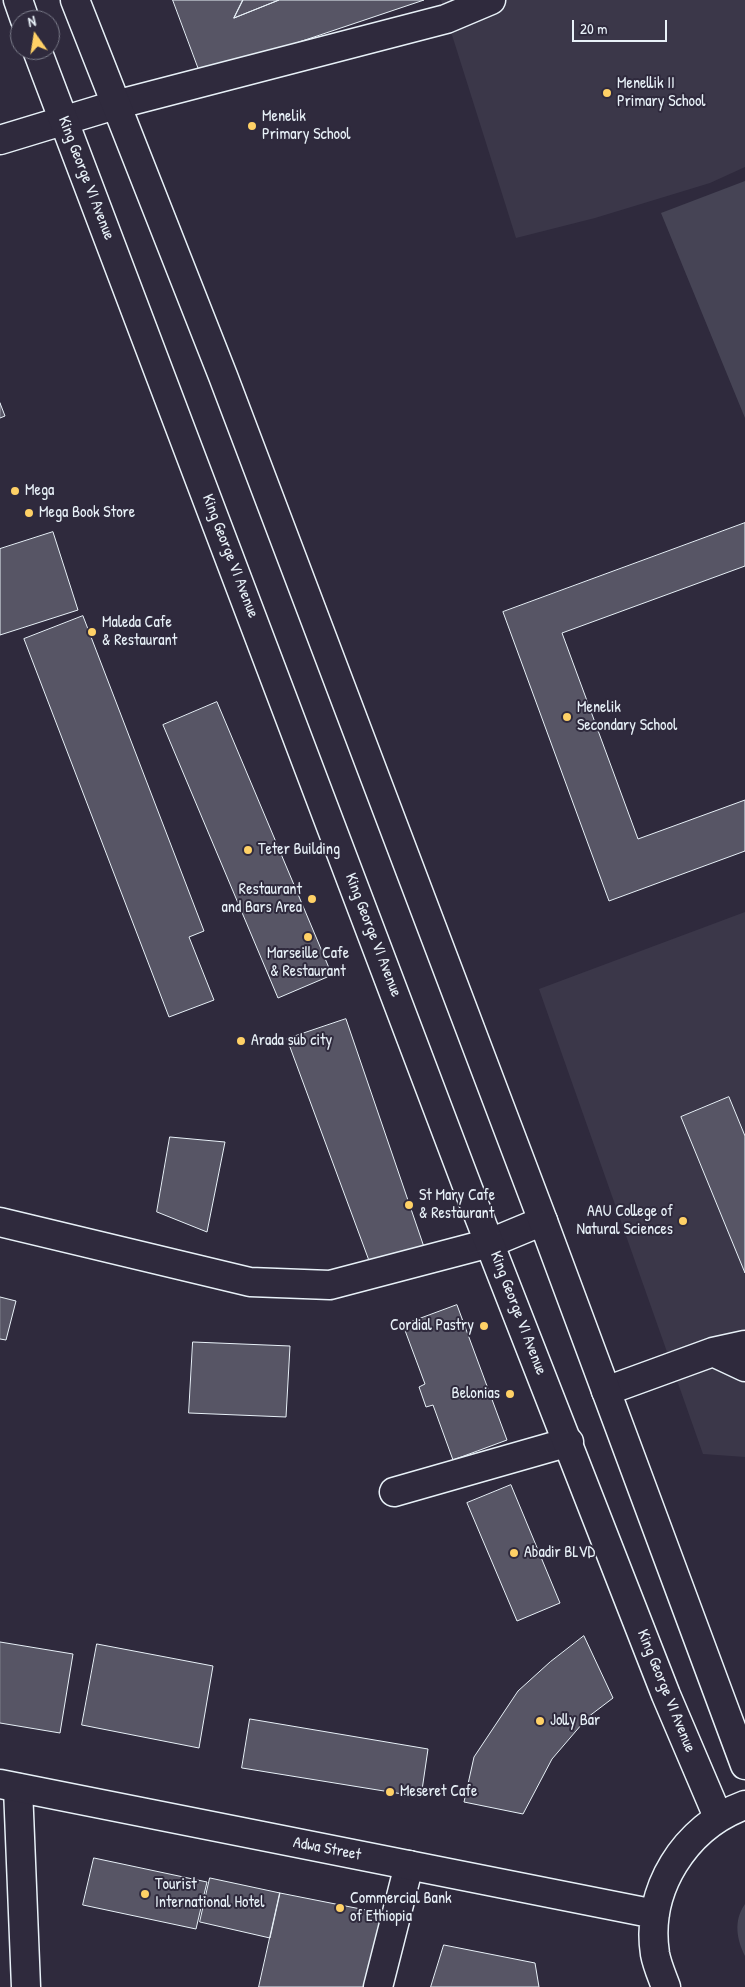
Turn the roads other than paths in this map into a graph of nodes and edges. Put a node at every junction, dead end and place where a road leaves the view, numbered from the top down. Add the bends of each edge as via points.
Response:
1 (75, 0) edge
2 (491, 0) edge
3 (41, 60) edge
4 (116, 105) junction
5 (64, 120) junction
6 (0, 140) edge
7 (543, 1221) junction
8 (0, 1222) edge
9 (490, 1243) junction
10 (745, 1345) edge
11 (713, 1352) junction
12 (745, 1367) edge
13 (606, 1391) junction
14 (569, 1442) junction
15 (394, 1492) dead end
16 (745, 1765) edge
17 (9, 1786) edge
18 (745, 1805) edge
19 (718, 1817) junction
20 (409, 1865) junction
21 (654, 1914) junction
22 (26, 1987) edge
23 (378, 1987) edge
24 (666, 1987) edge

1 - 4 main road
2 - 4 main road via 446,19
3 - 5 main road, King George VI Avenue
4 - 5 main road
4 - 7 main road via 223,376
5 - 6 main road
5 - 9 main road, King George VI Avenue
7 - 9 main road
7 - 13 main road
8 - 9 main road via 250,1282 330,1285
9 - 14 main road, King George VI Avenue
10 - 11 main road
11 - 12 main road
11 - 13 main road
13 - 16 main road
14 - 15 main road
14 - 19 main road, King George VI Avenue via 666,1695
17 - 20 main road, Adwa Street
17 - 22 main road
18 - 19 main road
19 - 21 main road via 687,1843 666,1876
20 - 21 main road, Adwa Street
20 - 23 main road
21 - 24 main road via 655,1954

